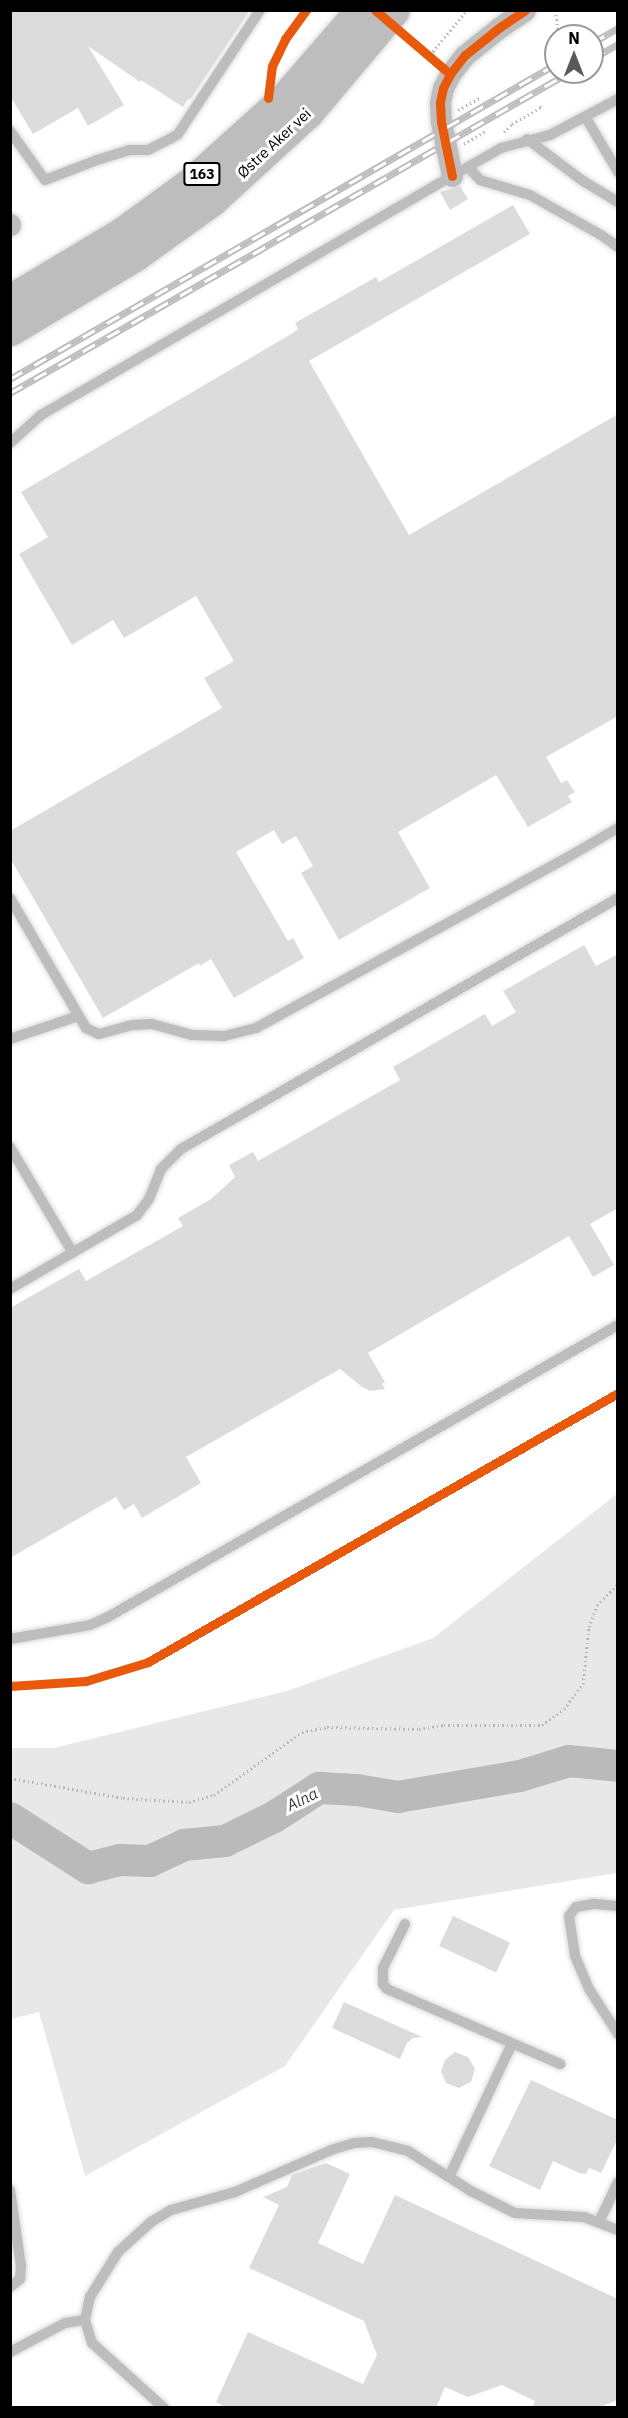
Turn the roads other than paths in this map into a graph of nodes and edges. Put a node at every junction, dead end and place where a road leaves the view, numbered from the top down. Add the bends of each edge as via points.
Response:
1 (260, 10) edge
2 (362, 10) edge
3 (393, 10) edge
4 (525, 10) edge
5 (618, 99) edge
6 (586, 118) junction
7 (10, 131) edge
8 (527, 139) junction
9 (460, 171) junction
10 (618, 172) edge
11 (618, 202) edge
12 (618, 247) edge
13 (10, 301) edge
14 (10, 329) edge
15 (10, 443) edge
16 (618, 828) edge
17 (10, 898) edge
18 (618, 898) edge
19 (78, 1016) junction
20 (10, 1039) edge
21 (10, 1147) edge
22 (70, 1248) junction
23 (10, 1289) edge
24 (618, 1325) edge
25 (10, 1639) edge
26 (618, 1906) edge
27 (405, 1924) dead end
28 (618, 2034) edge
29 (512, 2044) junction
30 (560, 2064) dead end
31 (449, 2177) junction
32 (618, 2182) edge
33 (10, 2190) edge
34 (11, 2206) edge
35 (599, 2222) junction
36 (618, 2230) edge
37 (10, 2287) edge
38 (85, 2320) junction
39 (10, 2352) edge
40 (164, 2408) edge

1 - 7 lane via 178,134 148,150 129,150 97,159 45,180
2 - 13 highway, Østre Aker vei / 163 via 290,94 192,183 122,234
3 - 14 highway, Østre Aker vei / 163 via 307,112 212,199 134,255
4 - 9 street via 465,55 450,74 440,102 446,153
5 - 6 lane
6 - 8 lane via 550,135
6 - 10 lane
8 - 9 lane via 501,148
8 - 11 lane
9 - 12 lane via 530,195
9 - 15 lane via 41,415
16 - 19 lane via 256,1028 213,1036 192,1035 152,1024 99,1034 86,1028
17 - 19 lane
18 - 22 lane via 181,1149 160,1169 149,1199 138,1215
19 - 20 lane
21 - 22 lane
22 - 23 lane
24 - 25 lane via 108,1617 90,1625
26 - 28 lane via 576,1907 570,1922 579,1967 605,2018
27 - 29 lane via 383,1968 387,1989
29 - 30 lane
29 - 31 lane
31 - 35 lane via 515,2213 570,2215
31 - 38 lane via 408,2151 388,2144 354,2143 235,2192 171,2210 151,2222 118,2252 90,2297
32 - 35 lane
33 - 34 lane
34 - 37 lane via 21,2266 20,2278
35 - 36 lane
38 - 39 lane via 65,2323
38 - 40 lane via 92,2343

